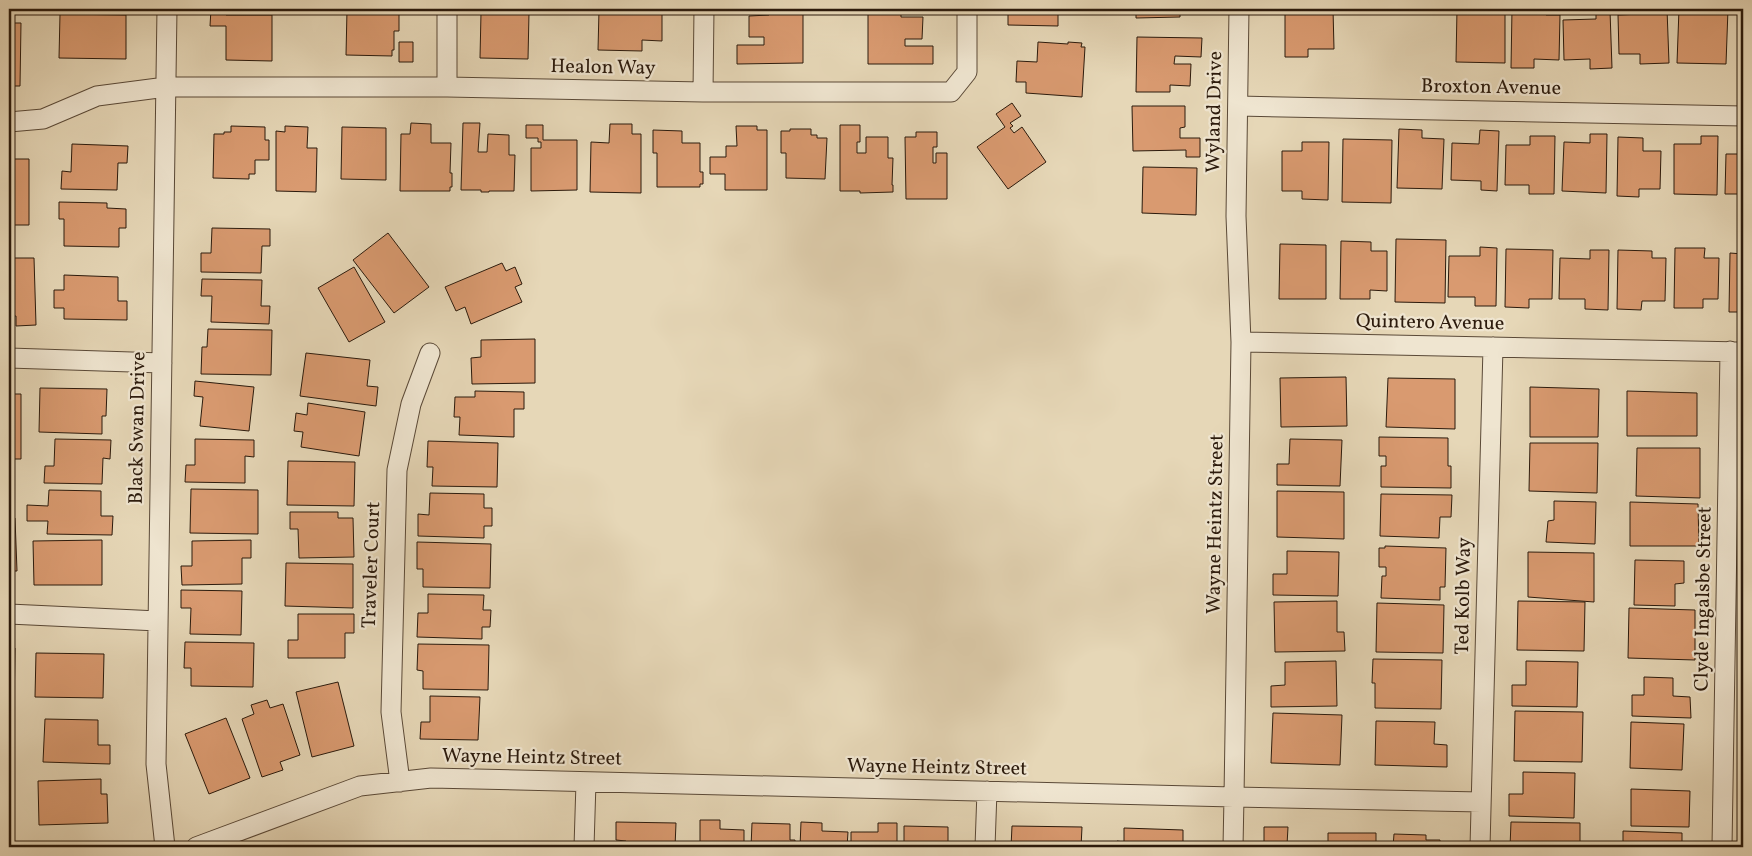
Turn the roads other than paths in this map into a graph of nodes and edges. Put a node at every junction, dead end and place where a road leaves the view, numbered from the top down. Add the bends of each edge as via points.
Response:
1 (166, 9) edge
2 (447, 9) edge
3 (704, 9) edge
4 (967, 9) edge
5 (1239, 9) edge
6 (166, 88) junction
7 (447, 88) junction
8 (704, 92) junction
9 (1238, 106) junction
10 (1743, 116) edge
11 (9, 122) edge
12 (1241, 342) junction
13 (1493, 347) junction
14 (1737, 352) edge
15 (430, 353) dead end
16 (9, 358) edge
17 (162, 363) junction
18 (1735, 605) edge
19 (9, 614) edge
20 (158, 621) junction
21 (400, 782) junction
22 (586, 782) junction
23 (987, 791) junction
24 (1234, 796) junction
25 (1481, 802) junction
26 (165, 847) edge
27 (196, 847) edge
28 (584, 847) edge
29 (985, 847) edge
30 (1233, 847) edge
31 (1480, 847) edge
32 (1722, 847) edge

1 - 6 street, Black Swan Drive
2 - 7 street
3 - 8 street
4 - 8 street, Healon Way via 967,72 951,92
5 - 9 street, Wyland Drive
6 - 7 street, Healon Way
6 - 11 street, Healon Way via 97,96 43,119
6 - 17 street, Black Swan Drive
7 - 8 street, Healon Way
9 - 10 street, Broxton Avenue
9 - 12 street, Wyland Drive via 1236,216
12 - 13 street, Quintero Avenue
12 - 24 street, Wayne Heintz Street
13 - 14 street, Quintero Avenue
13 - 25 street, Ted Kolb Way
14 - 18 street, Clyde Ingalsbe Street
15 - 21 street, Traveler Court via 411,404 397,470 391,712
16 - 17 street
17 - 20 street, Black Swan Drive
18 - 32 street, Clyde Ingalsbe Street
19 - 20 street
20 - 26 street, Black Swan Drive via 156,764
21 - 22 street, Wayne Heintz Street via 431,778
21 - 27 street, Wayne Heintz Street via 360,786
22 - 23 street, Wayne Heintz Street
22 - 28 street
23 - 24 street, Wayne Heintz Street
23 - 29 street
24 - 25 street
24 - 30 street
25 - 31 street, Ted Kolb Way

